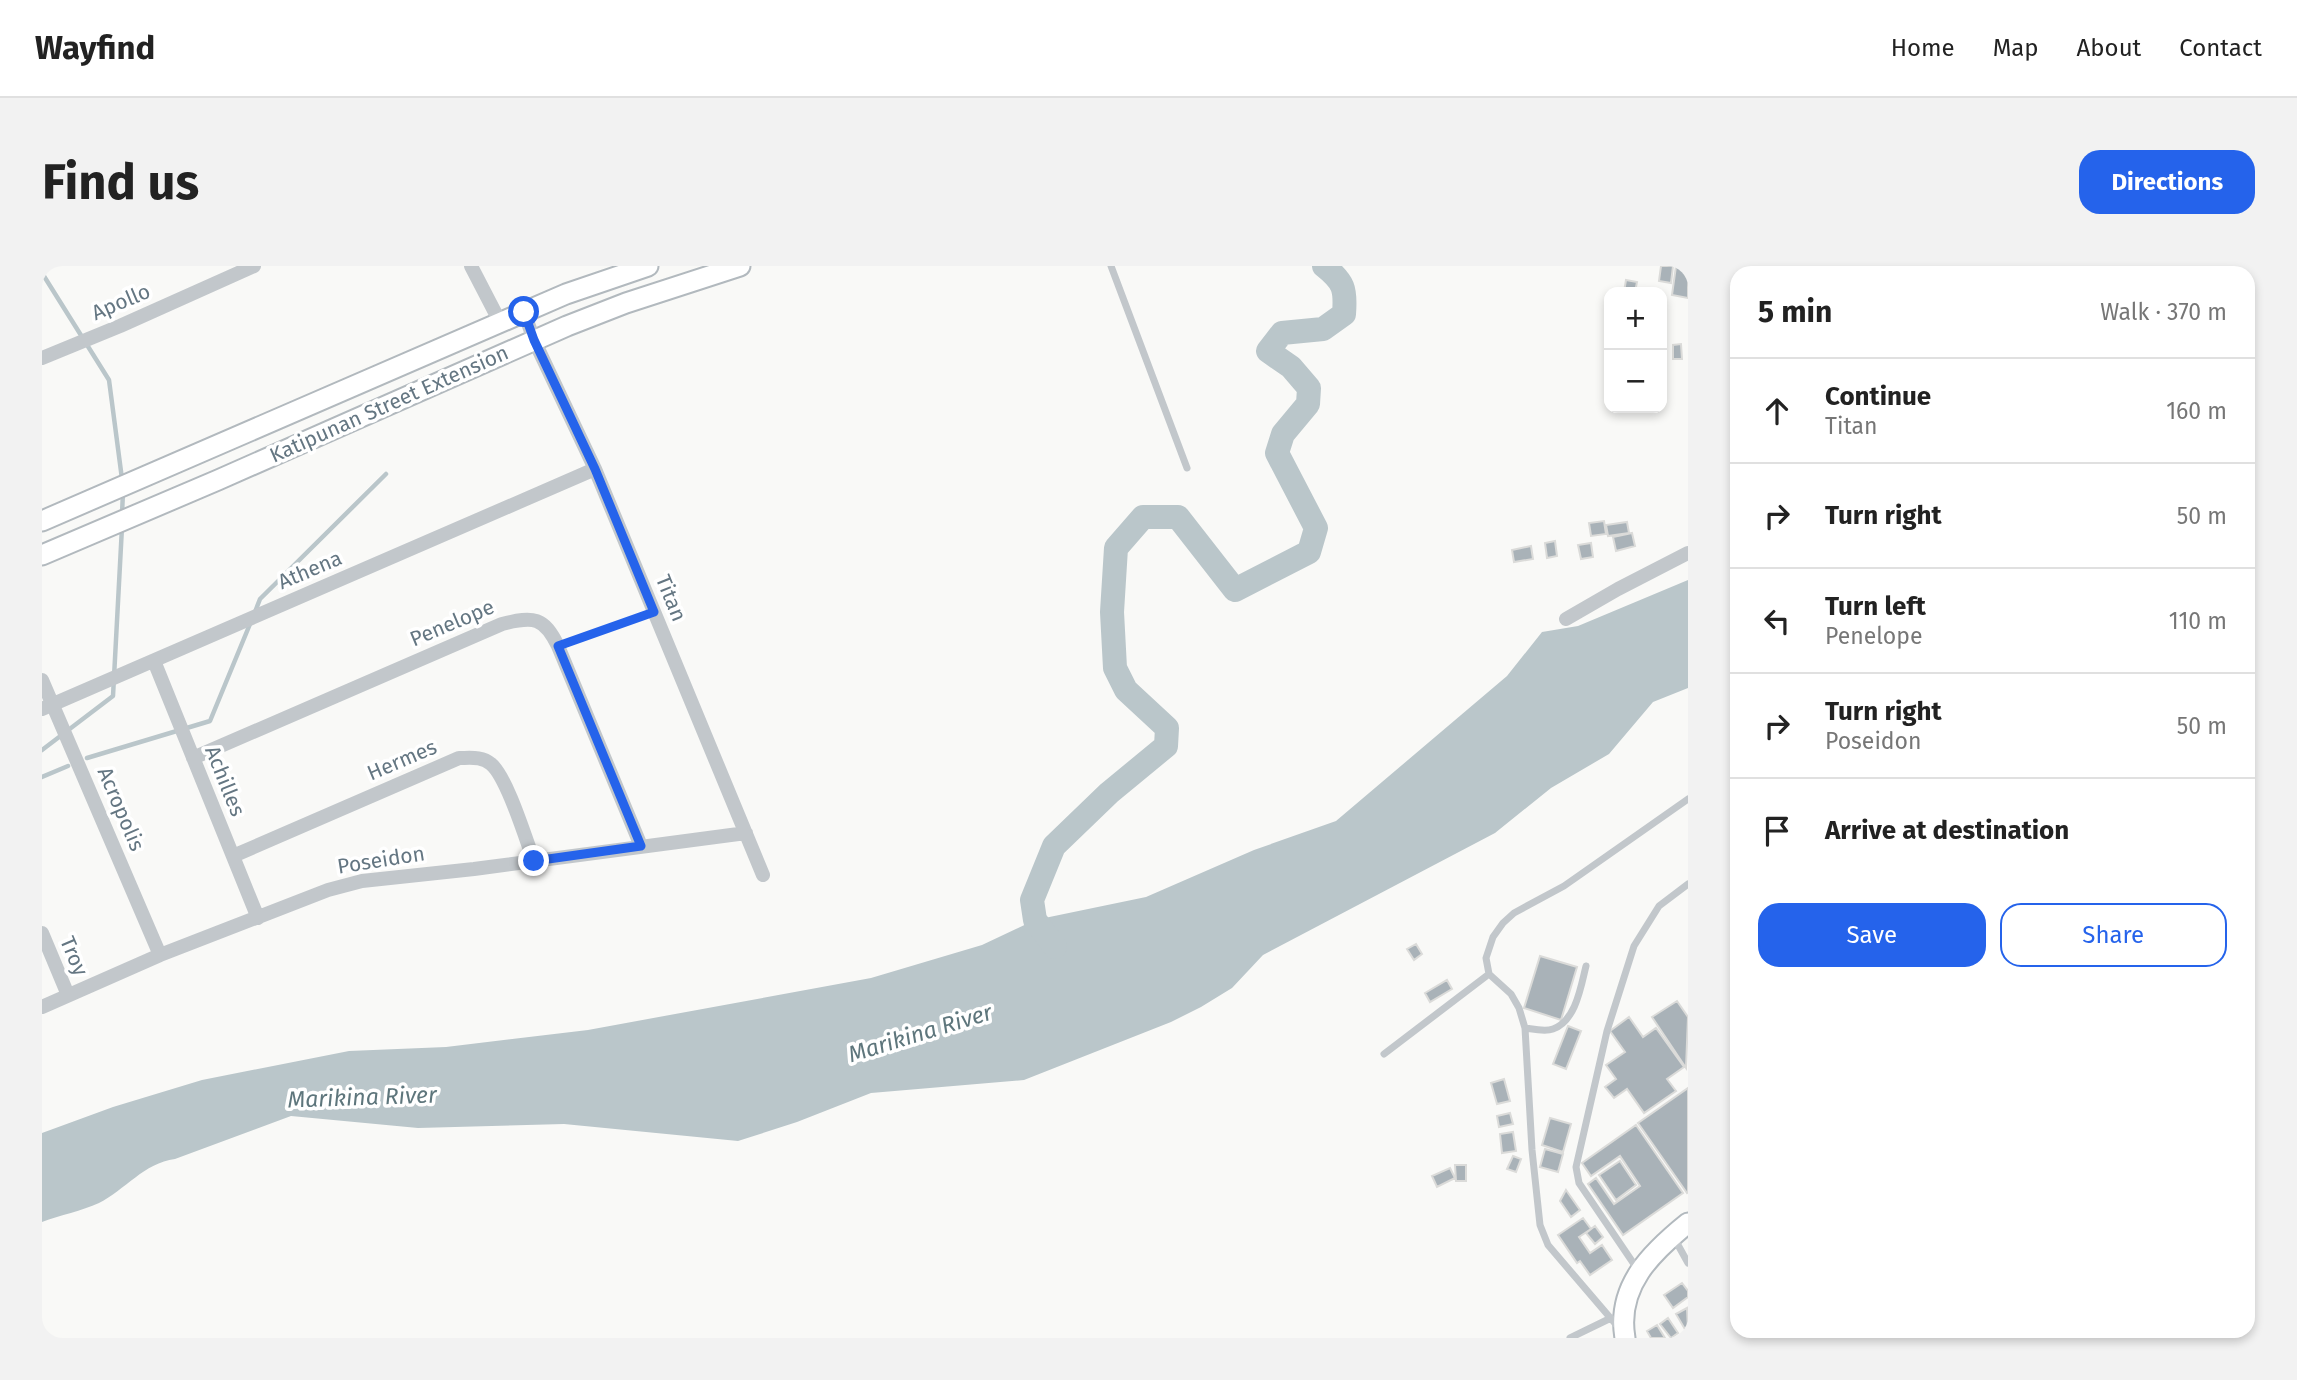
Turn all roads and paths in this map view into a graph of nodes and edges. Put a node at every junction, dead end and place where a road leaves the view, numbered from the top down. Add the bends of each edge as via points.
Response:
1 (254, 266) edge
2 (471, 266) edge
3 (648, 266) edge
4 (740, 266) edge
5 (1111, 266) edge
6 (524, 312) junction
7 (500, 322) junction
8 (534, 340) junction
9 (42, 358) edge
10 (1187, 468) dead end
11 (595, 469) junction
12 (42, 521) edge
13 (1688, 553) edge
14 (42, 555) edge
15 (654, 612) junction
16 (1566, 619) dead end
17 (558, 646) junction
18 (154, 661) junction
19 (42, 680) edge
20 (48, 707) edge
21 (193, 758) junction
22 (1688, 799) edge
23 (746, 833) junction
24 (641, 846) junction
25 (233, 856) junction
26 (534, 861) junction
27 (763, 875) dead end
28 (1688, 884) edge
29 (258, 918) junction
30 (42, 933) edge
31 (160, 955) junction
32 (1586, 966) dead end
33 (1489, 974) junction
34 (68, 995) junction
35 (42, 1006) edge
36 (1525, 1028) junction
37 (1384, 1054) dead end
38 (1688, 1223) edge
39 (1672, 1236) junction
40 (1688, 1263) edge
41 (1639, 1271) junction
42 (1611, 1318) junction
43 (1624, 1336) edge
44 (1570, 1338) edge

1 - 9 street, Apollo
2 - 7 street
3 - 6 street, Katipunan Street Extension
4 - 8 street, Katipunan Street Extension via 626,303
5 - 10 lane
6 - 7 street, Katipunan Street Extension
6 - 8 street, Titan
7 - 12 street, Katipunan Street Extension
8 - 11 street, Titan
8 - 14 street, Katipunan Street Extension
11 - 15 street, Titan
11 - 18 street, Athena
13 - 16 street
15 - 17 path
15 - 23 street, Titan
17 - 21 street, Penelope via 541,622 521,619 502,624
17 - 24 street, Penelope
18 - 20 street, Athena
18 - 21 street, Achilles
19 - 20 street, Acropolis
20 - 31 street, Acropolis
21 - 25 street, Achilles
22 - 33 lane via 1564,886 1503,922 1486,958
23 - 24 street, Poseidon
23 - 27 street, Titan
24 - 26 street, Poseidon
25 - 26 street, Hermes via 459,758 479,758 492,764 505,786
25 - 29 street, Achilles
26 - 29 street, Poseidon via 362,881
28 - 41 lane via 1659,906 1634,946 1608,1031 1576,1167 1579,1184
29 - 31 street, Poseidon
30 - 34 street, Troy
31 - 34 street, Poseidon
32 - 36 lane via 1565,1021 1553,1029
33 - 36 lane via 1511,994
33 - 37 lane
34 - 35 street, Poseidon
36 - 42 lane via 1540,1225 1548,1245
38 - 39 street
39 - 40 lane
39 - 41 street
41 - 43 street via 1627,1301
42 - 43 lane
42 - 44 lane

